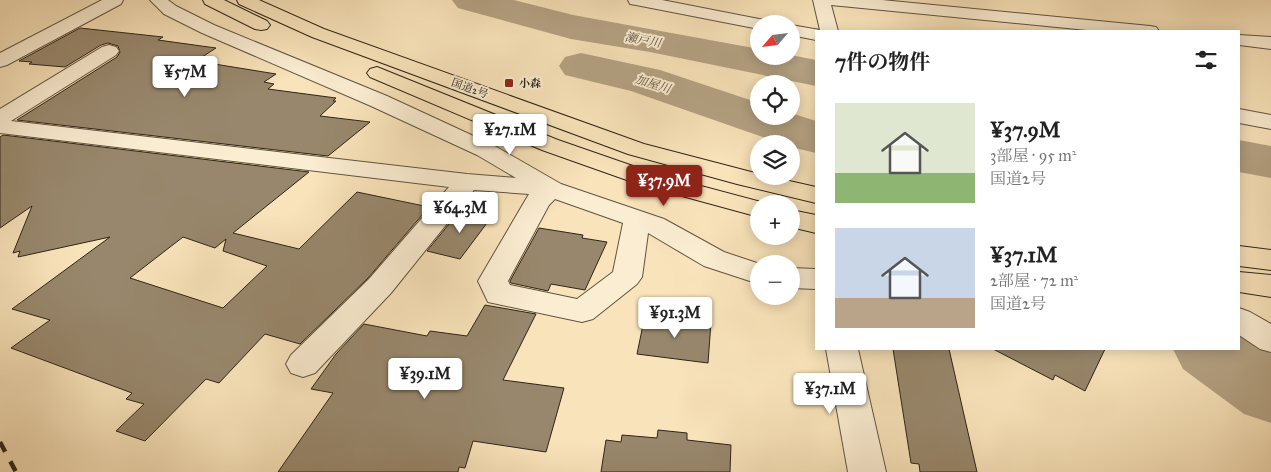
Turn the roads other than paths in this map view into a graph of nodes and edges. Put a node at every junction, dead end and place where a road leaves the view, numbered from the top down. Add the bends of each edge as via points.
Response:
1 (115, 0) edge
2 (158, 0) edge
3 (211, 0) edge
4 (245, 0) edge
5 (636, 0) edge
6 (821, 0) edge
7 (829, 0) edge
8 (750, 22) edge
9 (829, 30) edge
10 (1140, 30) edge
11 (800, 32) edge
12 (815, 35) edge
13 (1240, 40) edge
14 (1271, 43) edge
15 (109, 51) dead end
16 (0, 61) edge
17 (1240, 116) edge
18 (0, 118) edge
19 (1271, 122) edge
20 (0, 126) edge
21 (514, 131) junction
22 (485, 150) junction
23 (467, 182) junction
24 (552, 189) junction
25 (815, 195) edge
26 (750, 207) edge
27 (637, 219) junction
28 (800, 220) edge
29 (815, 224) edge
30 (1240, 256) edge
31 (1271, 260) edge
32 (750, 271) edge
33 (800, 278) edge
34 (815, 279) edge
35 (1240, 282) edge
36 (1271, 286) edge
37 (1240, 321) edge
38 (1271, 340) edge
39 (842, 350) edge
40 (303, 364) dead end
41 (867, 472) edge

1 - 16 street
2 - 22 street via 170,10 208,29
3 - 21 highway, 国道2号 via 251,21
4 - 25 highway, 国道2号 via 318,33 636,149
5 - 8 street
6 - 9 street
7 - 10 street
11 - 12 street
13 - 14 street
15 - 18 street
17 - 19 street
20 - 23 street
21 - 22 street
21 - 26 highway, 国道2号 via 647,178
22 - 24 street
23 - 24 street
23 - 40 street via 380,286
24 - 27 street
24 - 27 street via 538,200 493,281 500,294 582,311 627,277
27 - 32 street via 654,225 714,259
28 - 29 highway
30 - 31 highway
33 - 34 street
35 - 36 highway
37 - 38 street
39 - 41 street

